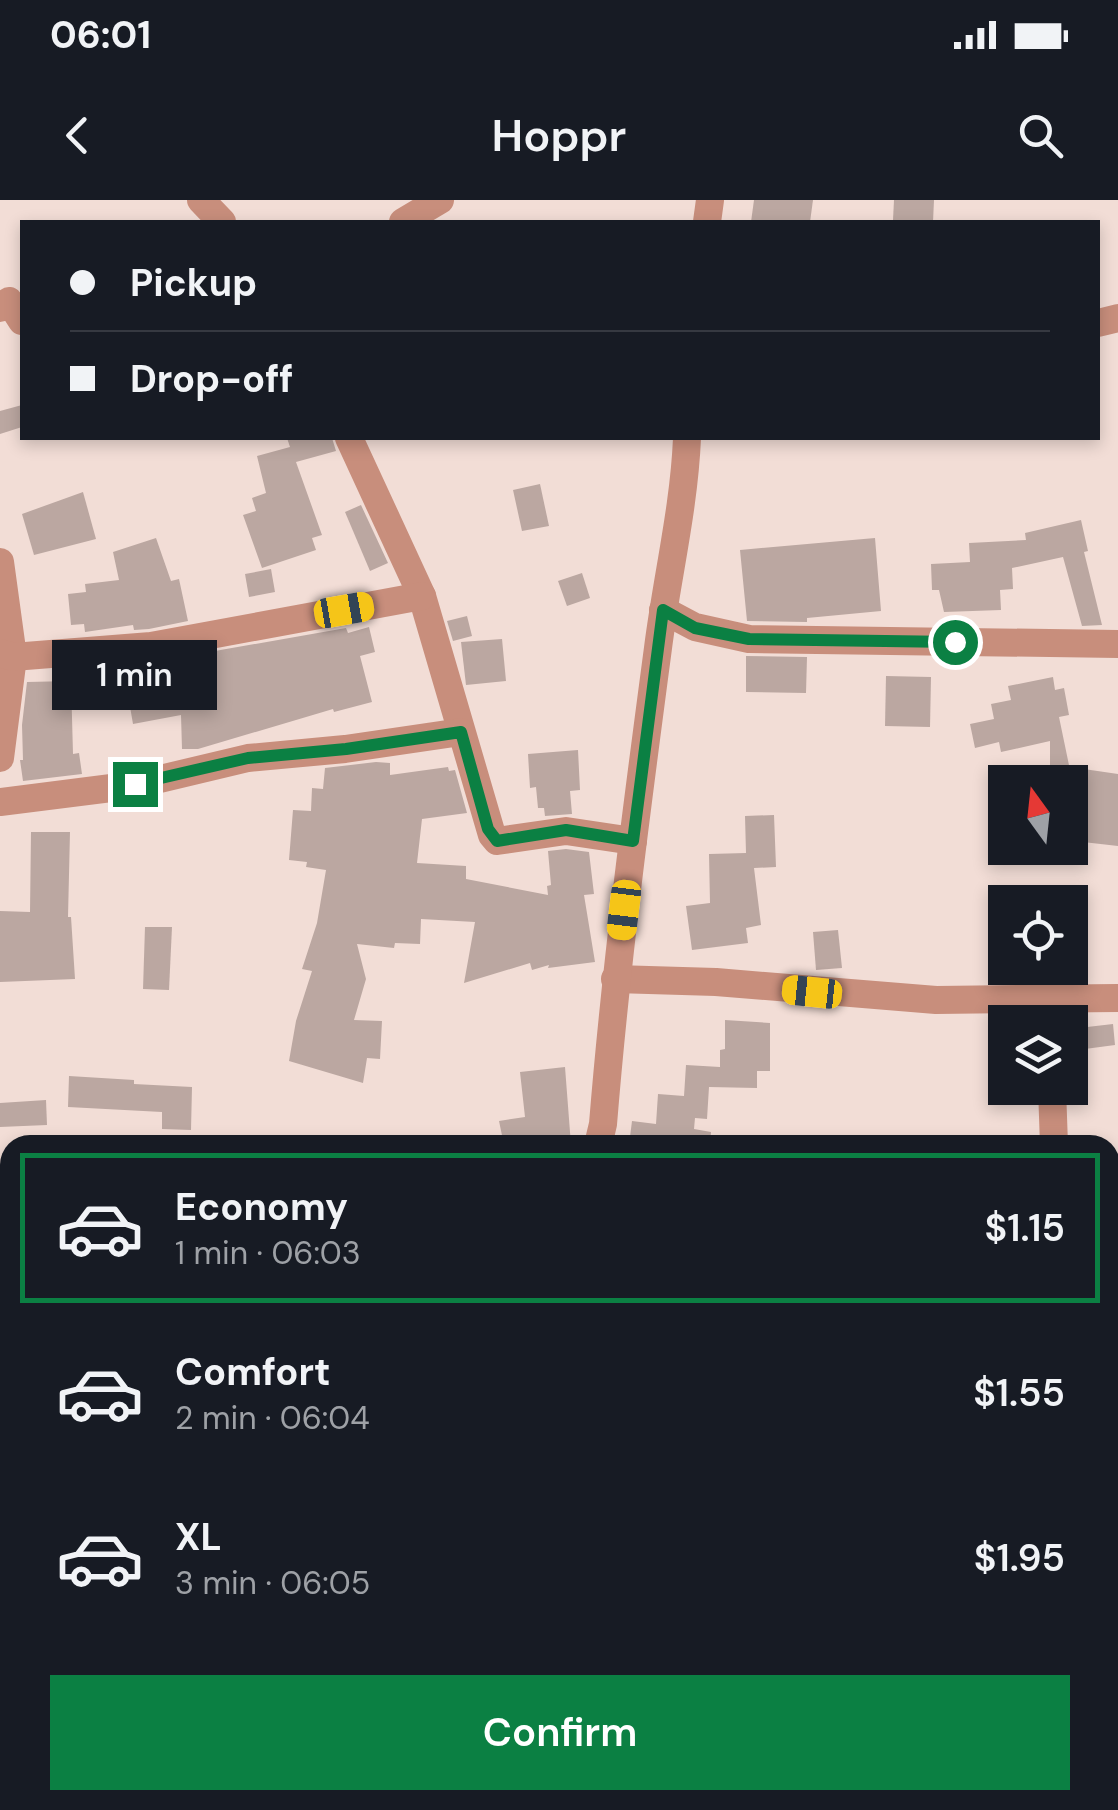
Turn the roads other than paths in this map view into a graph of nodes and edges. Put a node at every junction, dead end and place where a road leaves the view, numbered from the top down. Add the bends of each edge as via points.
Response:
1 (201, 200) edge
2 (440, 200) edge
3 (220, 220) edge
4 (405, 220) edge
5 (0, 308) edge
6 (20, 318) edge
7 (349, 440) edge
8 (687, 440) edge
9 (0, 562) edge
10 (422, 596) junction
11 (663, 610) junction
12 (1118, 644) edge
13 (6, 655) edge
14 (461, 732) junction
15 (0, 758) edge
16 (0, 802) edge
17 (633, 841) junction
18 (615, 979) junction
19 (1118, 998) edge
20 (992, 1005) edge
21 (1077, 1005) edge
22 (1053, 1105) edge
23 (601, 1135) edge
24 (1054, 1135) edge

1 - 3 street
2 - 4 street
5 - 6 street via 9,301
7 - 10 street
8 - 11 street
9 - 13 street
10 - 13 street via 151,646
10 - 14 street
11 - 12 street via 695,628 749,639
11 - 17 street
13 - 15 street
14 - 16 street via 248,758 135,784
14 - 17 street via 497,841 566,830
17 - 18 street
18 - 20 street
18 - 23 street
19 - 21 street
22 - 24 street

